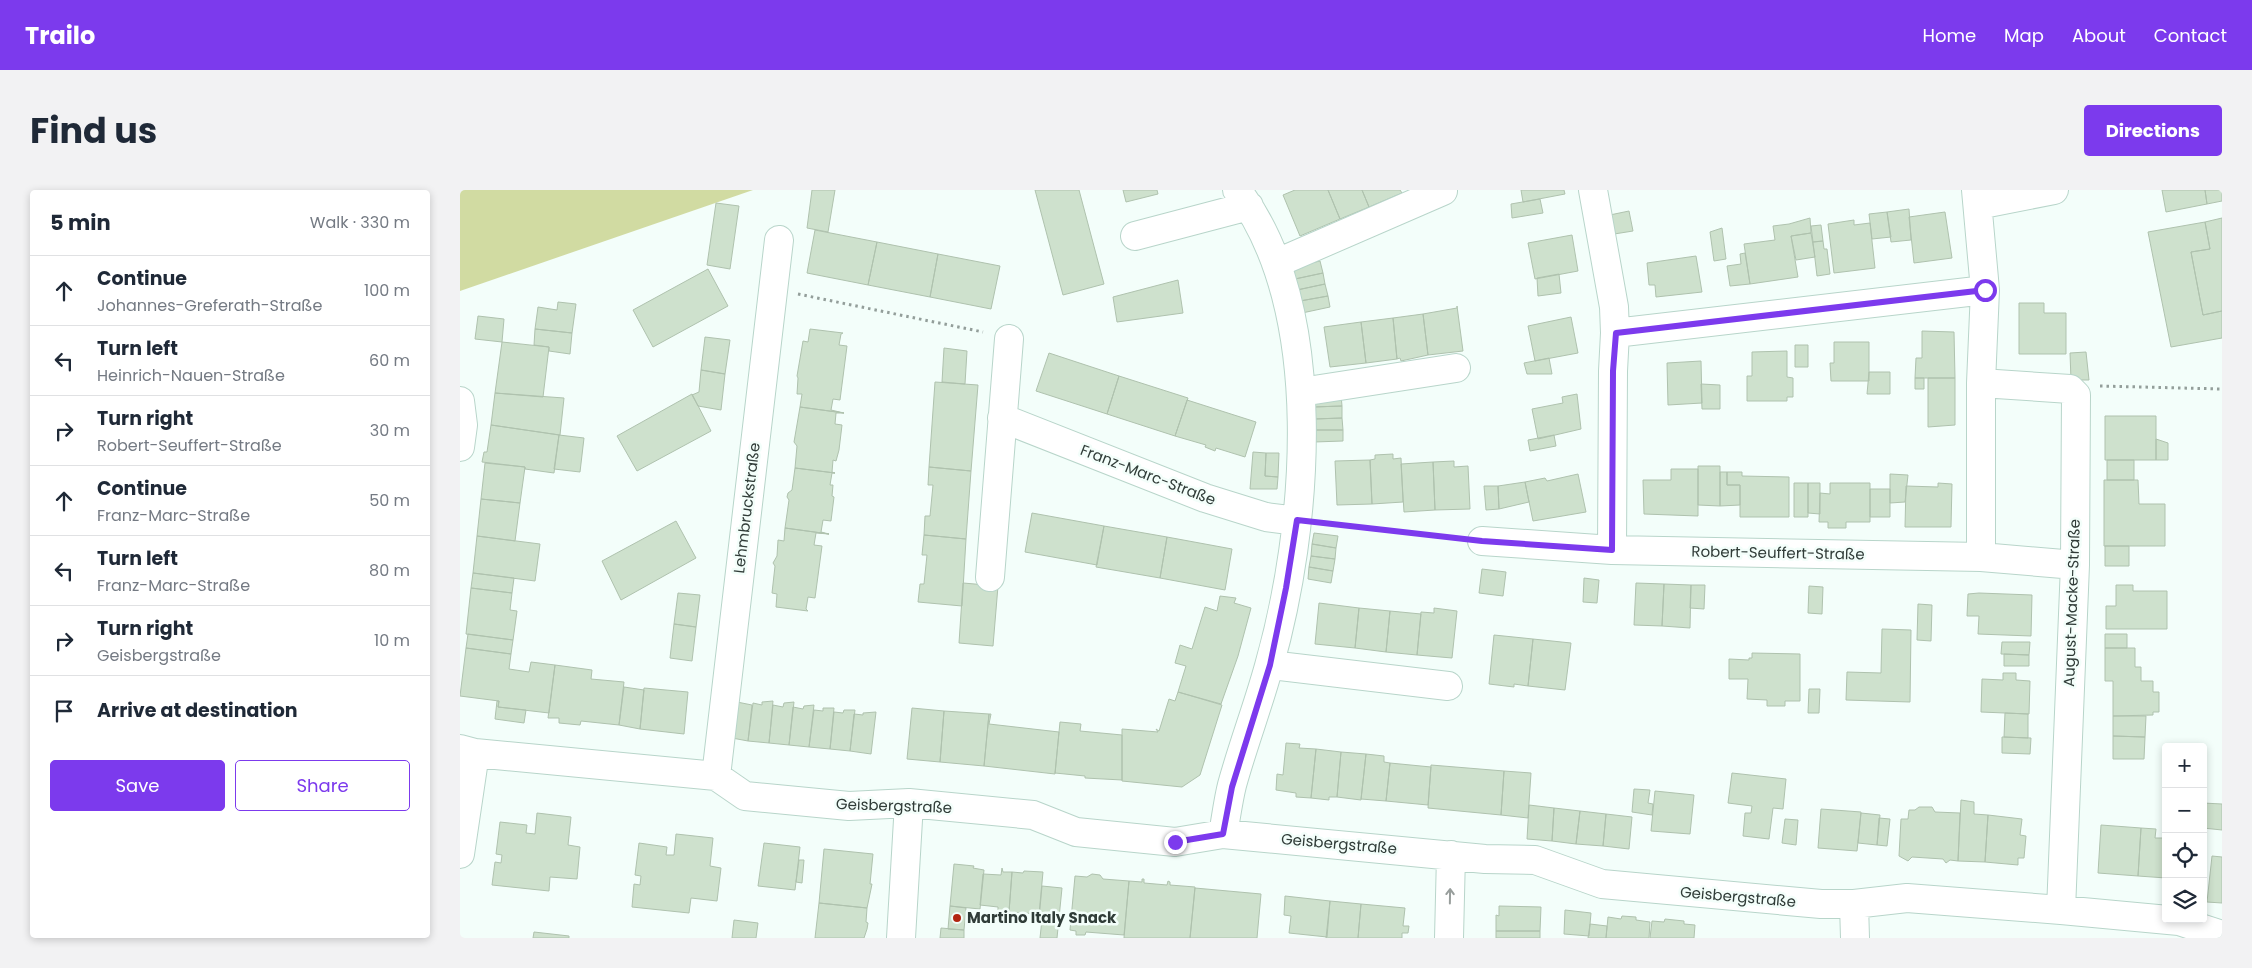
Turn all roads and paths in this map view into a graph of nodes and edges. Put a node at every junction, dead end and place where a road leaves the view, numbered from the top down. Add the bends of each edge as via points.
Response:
1 (1593, 190) edge
2 (2054, 190) edge
3 (1443, 191) dead end
4 (1243, 198) edge
5 (1977, 198) edge
6 (1136, 236) dead end
7 (779, 240) dead end
8 (1277, 263) junction
9 (773, 289) junction
10 (1985, 290) junction
11 (1616, 333) junction
12 (1009, 339) joint
13 (1456, 368) dead end
14 (1981, 383) junction
15 (2222, 390) edge
16 (1301, 392) junction
17 (2076, 395) junction
18 (460, 401) edge
19 (1002, 418) junction
20 (460, 448) edge
21 (1297, 520) junction
22 (1482, 541) joint
23 (1612, 550) junction
24 (1981, 557) junction
25 (2075, 565) junction
26 (990, 577) dead end
27 (1270, 665) junction
28 (1448, 686) dead end
29 (468, 751) edge
30 (716, 776) junction
31 (909, 803) junction
32 (1223, 834) junction
33 (460, 854) edge
34 (1451, 855) junction
35 (1854, 904) junction
36 (2061, 910) junction
37 (2222, 935) edge
38 (901, 938) edge
39 (1449, 938) edge
40 (1855, 938) edge

1 - 11 street
2 - 5 street
3 - 8 street
4 - 6 street
4 - 8 street
5 - 10 street
7 - 9 street, Lehmbruckstraße
8 - 16 street via 1292,323
9 - 12 path
9 - 30 street, Lehmbruckstraße
10 - 11 street
10 - 14 street
11 - 23 street
12 - 19 street
13 - 16 street
14 - 17 street via 2070,389
14 - 24 street
15 - 17 path via 2100,386 2083,389
16 - 21 street via 1302,478
17 - 25 street, August-Macke-Straße
18 - 20 street via 463,425
19 - 21 street, Franz-Marc-Straße via 1205,498 1266,517
19 - 26 street
21 - 22 path
21 - 27 street
22 - 23 street, Robert-Seuffert-Straße
23 - 24 street, Robert-Seuffert-Straße
24 - 25 street, Robert-Seuffert-Straße
25 - 36 street, August-Macke-Straße
27 - 28 street
27 - 32 street via 1232,787
29 - 30 street, Geisbergstraße
29 - 33 street
30 - 31 street, Geisbergstraße via 745,796 849,806
31 - 32 street, Geisbergstraße via 1033,815 1076,832 1175,842
31 - 38 street
32 - 34 street, Geisbergstraße
34 - 35 street, Geisbergstraße via 1535,860 1602,884 1821,904
39 -> 34 street
35 - 36 street, Geisbergstraße via 1907,898
35 - 40 street
36 - 37 street, Geisbergstraße via 2179,921

